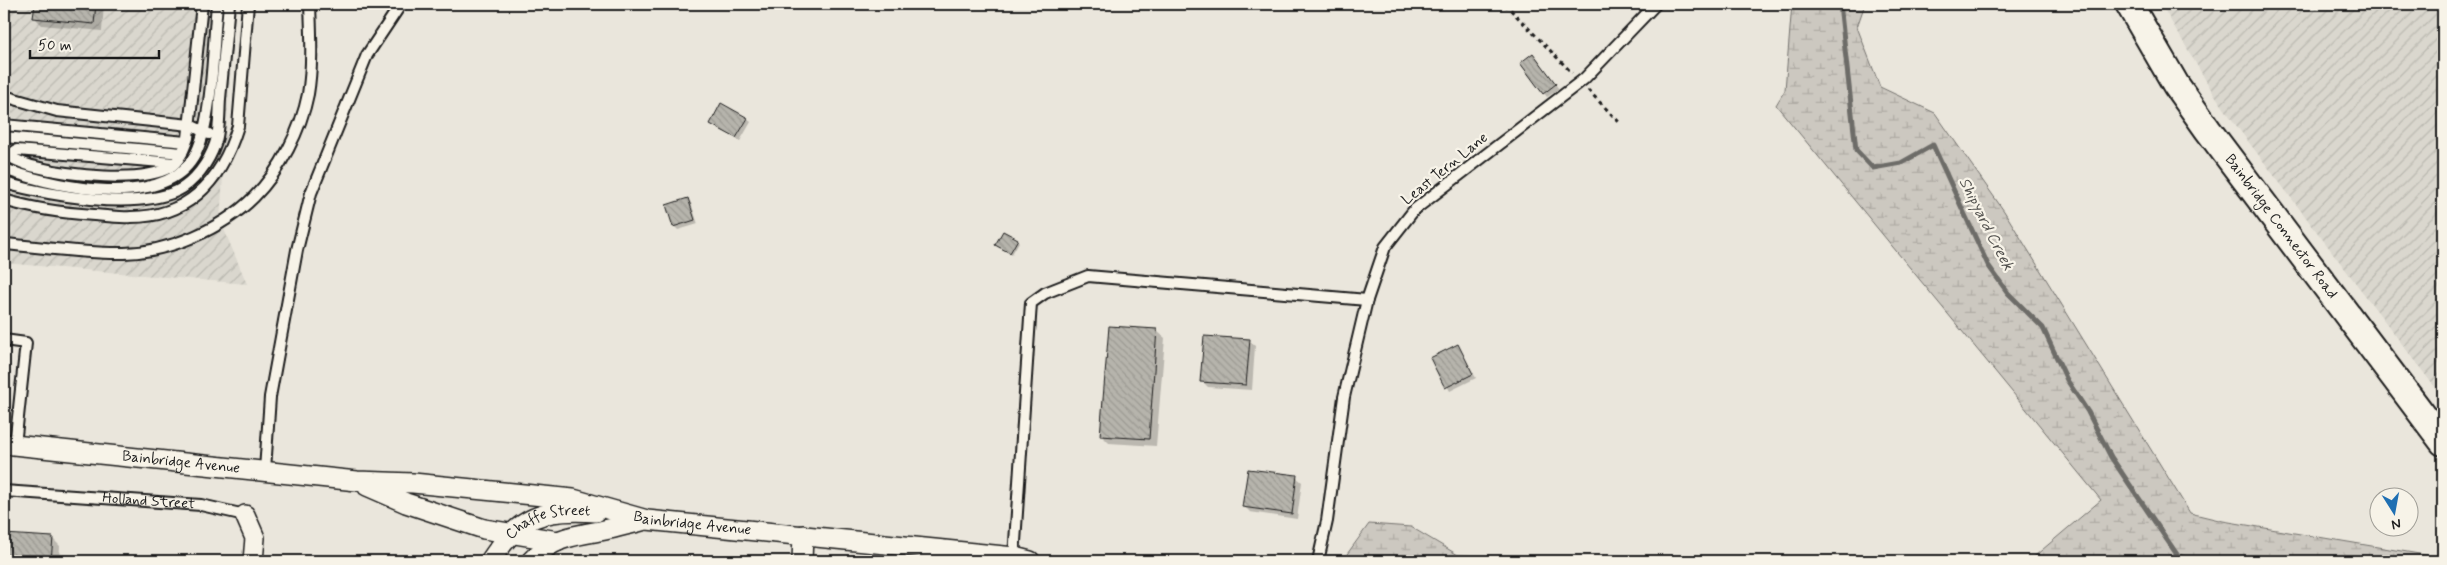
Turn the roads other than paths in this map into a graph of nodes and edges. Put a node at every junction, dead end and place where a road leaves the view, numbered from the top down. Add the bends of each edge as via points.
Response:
1 (202, 4) edge
2 (217, 4) edge
3 (230, 4) edge
4 (248, 4) edge
5 (310, 4) edge
6 (401, 4) edge
7 (1656, 4) edge
8 (2129, 4) edge
9 (4, 96) edge
10 (4, 125) edge
11 (190, 125) junction
12 (204, 130) junction
13 (4, 137) edge
14 (186, 142) junction
15 (215, 144) junction
16 (182, 153) junction
17 (6, 155) edge
18 (174, 163) junction
19 (220, 168) junction
20 (4, 169) edge
21 (4, 184) edge
22 (4, 200) edge
23 (4, 244) edge
24 (1367, 300) junction
25 (4, 340) edge
26 (2443, 442) edge
27 (10, 444) edge
28 (265, 470) junction
29 (357, 481) junction
30 (4, 491) edge
31 (245, 516) joint
32 (646, 520) junction
33 (511, 534) junction
34 (803, 534) junction
35 (558, 541) junction
36 (1019, 560) edge
37 (253, 561) edge
38 (490, 561) edge
39 (531, 561) edge
40 (802, 561) edge
41 (1318, 561) edge

1 - 11 lane
2 - 12 lane
3 - 15 lane
4 - 19 lane via 238,126
5 - 23 lane via 311,72 300,120 286,152 270,177 255,197 231,216 173,244 132,252
6 - 28 lane via 367,55 311,193 270,396
7 - 24 lane, Least Tern Lane via 1580,82 1414,210 1385,247
8 - 26 street, Bainbridge Connector Road via 2176,85 2208,130
9 - 11 lane via 57,111
10 - 14 lane
11 - 12 lane
11 - 14 lane
12 - 15 lane
12 - 20 lane via 196,154 185,169 174,178 152,187 136,190 52,183
13 - 16 lane
14 - 16 lane
15 - 19 lane
15 - 21 lane via 193,179 177,191 154,198 78,198
16 - 18 lane
17 - 18 lane via 17,150
17 - 18 lane via 36,168 136,177 153,174
19 - 22 lane via 201,193 180,207 132,218 54,212
24 - 36 lane via 1088,276 1045,293 1031,303
24 - 41 lane, Least Tern Lane via 1344,397 1327,521
25 - 27 lane via 26,343
27 - 28 street, Bainbridge Avenue
28 - 29 street, Bainbridge Avenue
29 - 32 street, Bainbridge Avenue via 574,499
29 - 33 street, Bainbridge Avenue via 406,503 484,529
30 - 31 lane, Holland Street via 201,505
31 - 37 street, Holland Street via 255,538
32 - 33 street, Chaffe Street via 567,511 538,515
32 - 34 street, Bainbridge Avenue
32 - 35 street, Chaffe Street via 569,535
33 - 35 street, Bainbridge Avenue
33 - 38 street, Chaffe Street
34 - 36 street, Bainbridge Avenue
34 - 40 street
35 - 39 street, Chaffe Street via 543,548

